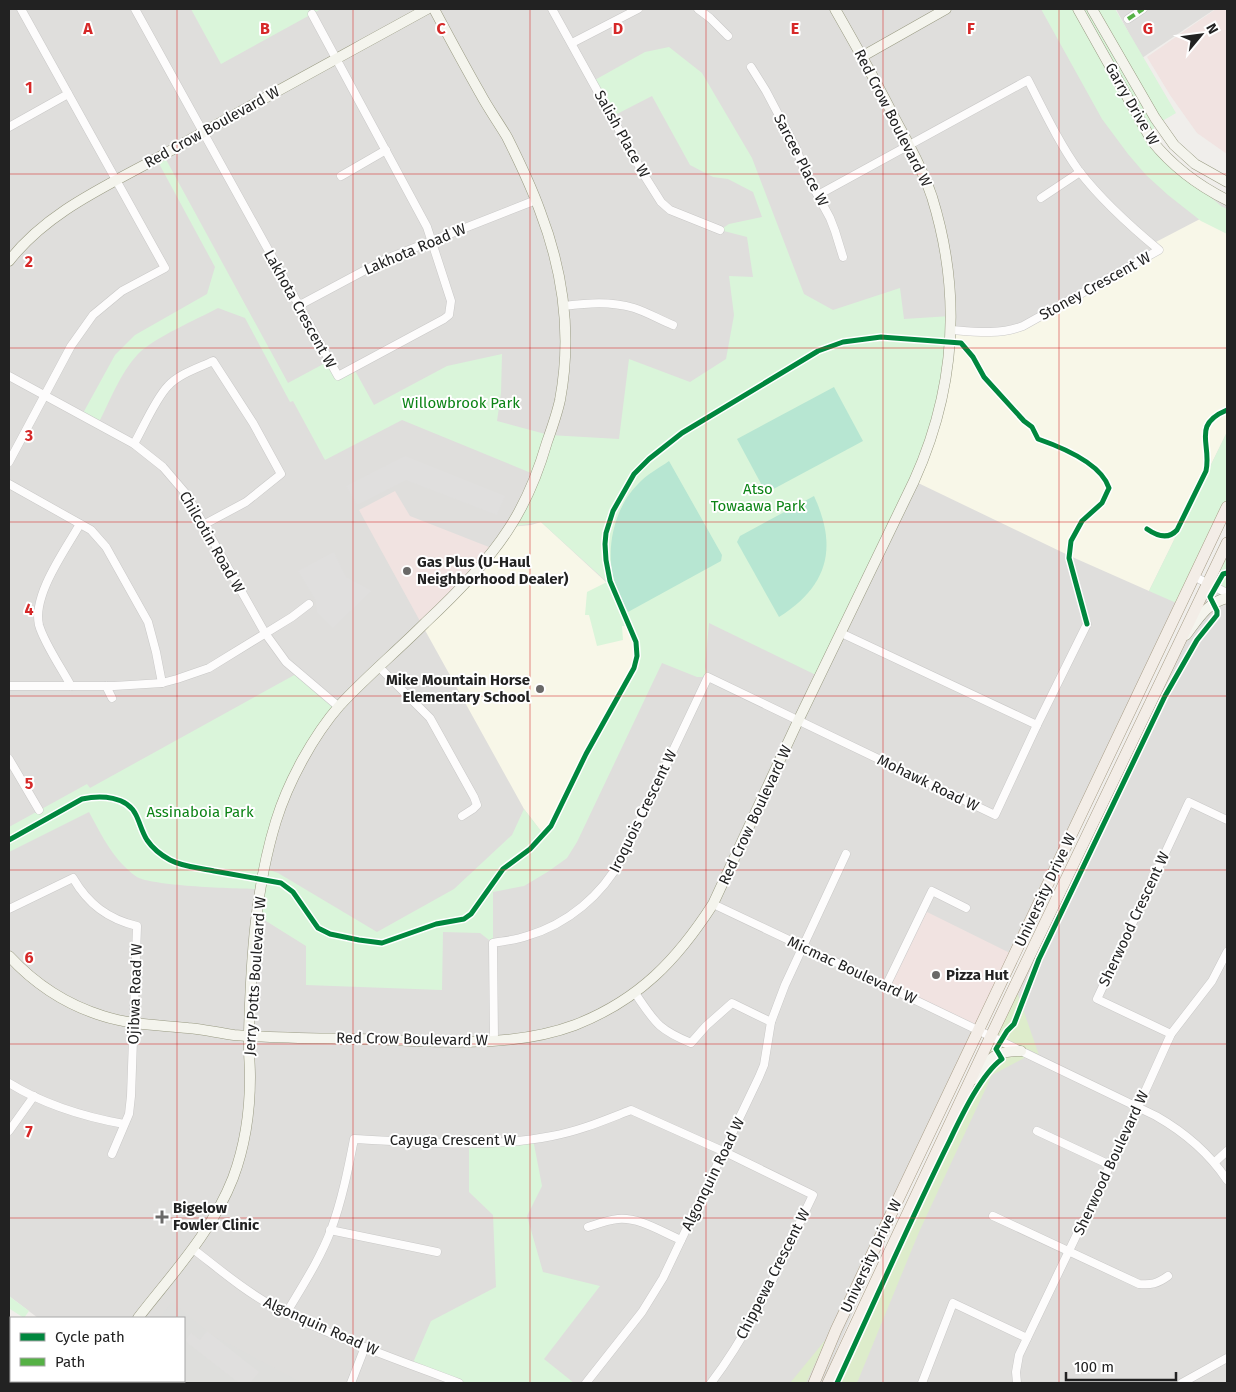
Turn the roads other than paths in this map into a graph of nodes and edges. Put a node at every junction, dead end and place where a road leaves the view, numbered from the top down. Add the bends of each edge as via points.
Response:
1 (21, 9) edge
2 (135, 9) edge
3 (427, 9) edge
4 (434, 9) edge
5 (552, 9) edge
6 (638, 9) edge
7 (698, 9) edge
8 (835, 9) edge
9 (946, 9) edge
10 (1078, 9) edge
11 (1092, 9) edge
12 (1143, 9) edge
13 (312, 14) dead end
14 (1128, 19) dead end
15 (728, 36) dead end
16 (572, 43) junction
17 (863, 56) junction
18 (337, 59) junction
19 (751, 67) dead end
20 (68, 94) junction
21 (9, 127) edge
22 (201, 132) junction
23 (910, 146) junction
24 (386, 150) junction
25 (1080, 172) junction
26 (341, 176) dead end
27 (116, 181) junction
28 (1227, 182) edge
29 (818, 195) junction
30 (1041, 198) dead end
31 (536, 200) junction
32 (1227, 200) edge
33 (720, 230) dead end
34 (432, 240) junction
35 (843, 257) dead end
36 (9, 260) edge
37 (298, 306) junction
38 (564, 306) junction
39 (673, 325) dead end
40 (952, 330) junction
41 (9, 376) edge
42 (45, 394) junction
43 (134, 444) junction
44 (9, 462) edge
45 (9, 484) edge
46 (1227, 506) edge
47 (80, 524) junction
48 (205, 524) junction
49 (1227, 543) edge
50 (1195, 576) junction
51 (1208, 583) junction
52 (1227, 593) edge
53 (1227, 598) edge
54 (308, 604) dead end
55 (1087, 624) dead end
56 (265, 633) junction
57 (841, 633) junction
58 (1181, 641) junction
59 (379, 667) junction
60 (162, 683) junction
61 (9, 686) edge
62 (71, 686) junction
63 (106, 686) junction
64 (112, 698) dead end
65 (339, 707) junction
66 (798, 721) junction
67 (1036, 725) junction
68 (9, 759) edge
69 (39, 810) dead end
70 (462, 816) dead end
71 (1227, 820) edge
72 (846, 854) dead end
73 (713, 904) junction
74 (966, 908) dead end
75 (9, 909) edge
76 (802, 946) junction
77 (1227, 952) edge
78 (9, 956) edge
79 (886, 986) junction
80 (635, 993) junction
81 (771, 1022) junction
82 (134, 1024) junction
83 (978, 1030) junction
84 (1171, 1034) junction
85 (249, 1035) junction
86 (991, 1036) junction
87 (494, 1040) junction
88 (1021, 1051) junction
89 (9, 1083) edge
90 (966, 1090) junction
91 (34, 1096) junction
92 (1138, 1107) junction
93 (124, 1124) junction
94 (9, 1131) edge
95 (1037, 1131) dead end
96 (1227, 1151) edge
97 (724, 1152) junction
98 (112, 1154) dead end
99 (1215, 1162) junction
100 (1110, 1165) junction
101 (1227, 1180) edge
102 (993, 1216) dead end
103 (588, 1227) dead end
104 (330, 1230) junction
105 (681, 1240) junction
106 (193, 1249) junction
107 (1070, 1250) junction
108 (438, 1252) dead end
109 (1168, 1276) dead end
110 (287, 1312) junction
111 (139, 1317) edge
112 (1027, 1338) junction
113 (365, 1347) junction
114 (1227, 1358) edge
115 (350, 1383) edge
116 (458, 1383) edge
117 (586, 1383) edge
118 (711, 1383) edge
119 (814, 1383) edge
120 (828, 1383) edge
121 (922, 1383) edge
122 (1017, 1383) edge
123 (1182, 1383) edge

1 - 20 street
2 - 22 street, Lakhota Crescent W
3 - 18 street, Red Crow Boulevard W
4 - 31 street, Jerry Potts Boulevard W via 505,134
5 - 16 street, Salish Place W
6 - 16 street
7 - 15 street
8 - 17 street, Red Crow Boulevard W
9 - 17 street
10 - 32 street, Garry Drive W via 1162,154 1184,175
11 - 28 street, Garry Drive W via 1174,145 1195,164
12 - 14 street
13 - 18 street, Lakhota Crescent W
16 - 33 street, Salish Place W via 661,202 670,210
17 - 23 street, Red Crow Boulevard W
18 - 22 street, Red Crow Boulevard W
18 - 24 street, Lakhota Crescent W
19 - 29 street, Sarcee Place W
20 - 21 street
20 - 27 street
22 - 27 street, Red Crow Boulevard W
22 - 37 street, Lakhota Crescent W
23 - 25 street, Stoney Crescent W via 1028,80
23 - 29 street
23 - 40 street, Red Crow Boulevard W via 932,197 943,244
24 - 26 street
24 - 34 street, Lakhota Crescent W
25 - 30 street
25 - 40 street, Stoney Crescent W via 1118,215 1159,250 1022,326 992,333
27 - 36 street, Red Crow Boulevard W via 63,210
27 - 42 street via 165,268 122,291 93,315 76,338
29 - 35 street, Sarcee Place W via 836,231
31 - 34 street, Lakhota Road W
31 - 38 street, Jerry Potts Boulevard W via 554,255
34 - 37 street, Lakhota Road W via 386,259
34 - 37 street, Lakhota Crescent W via 451,301 449,315 338,376
38 - 39 street via 614,304 634,308
38 - 59 street, Jerry Potts Boulevard W via 566,327 559,405 528,494 510,527 481,566
40 - 57 street, Red Crow Boulevard W via 938,417 924,460
41 - 42 street, Chilcotin Road W
42 - 43 street, Chilcotin Road W
42 - 44 street
43 - 48 street, Chilcotin Road W via 163,467
43 - 48 street via 169,385 213,361 253,423 280,474 246,502
45 - 47 street
46 - 50 main road, University Drive W
47 - 60 street via 91,530 106,547 142,610 152,637
47 - 62 street via 38,604 39,625
48 - 56 street, Chilcotin Road W
49 - 51 main road, University Drive W
50 - 51 street
50 - 83 main road, University Drive W
51 - 52 street
51 - 58 main road, University Drive W
53 - 58 street via 1213,603
54 - 56 street
55 - 67 street, Mohawk Road W
56 - 60 street via 209,668
56 - 65 street, Chilcotin Road W via 291,666
57 - 66 street, Red Crow Boulevard W
57 - 67 street
58 - 86 main road, University Drive W
59 - 65 street, Jerry Potts Boulevard W
59 - 70 street via 430,718 469,788 477,805
60 - 63 street
61 - 62 street
62 - 63 street
63 - 64 street
65 - 85 street, Jerry Potts Boulevard W via 301,763 276,820 256,917
66 - 67 street, Mohawk Road W via 995,815
66 - 73 street, Red Crow Boulevard W
66 - 87 street, Iroquois Crescent W via 708,677 622,858 604,885 586,904 543,930 493,943
68 - 69 street
71 - 84 street, Sherwood Crescent W via 1189,802 1097,998
72 - 76 street, Algonquin Road W
73 - 76 street, Micmac Boulevard W
73 - 80 street, Red Crow Boulevard W via 682,948
74 - 79 street via 932,891
75 - 82 street, Ojibwa Road W via 73,878 93,905 123,923 137,926
76 - 79 street, Micmac Boulevard W
76 - 81 street, Algonquin Road W
77 - 84 street, Sherwood Boulevard W via 1212,981
78 - 82 street, Red Crow Boulevard W via 51,992 102,1016
79 - 83 street, Micmac Boulevard W
80 - 81 street via 660,1027 691,1043 732,1004
80 - 87 street, Red Crow Boulevard W via 598,1015 554,1032
81 - 97 street, Algonquin Road W via 764,1065
82 - 85 street, Red Crow Boulevard W
82 - 93 street, Ojibwa Road W via 131,1096
83 - 86 street, Micmac Boulevard W
83 - 119 main road, University Drive W
84 - 92 street, Sherwood Boulevard W
85 - 87 street, Red Crow Boulevard W via 464,1042
85 - 106 street, Jerry Potts Boulevard W via 250,1079 245,1137 226,1195
86 - 88 street, Micmac Boulevard W
86 - 90 main road, University Drive W
88 - 90 street via 1005,1051 993,1056
88 - 92 street, Micmac Boulevard W
89 - 91 street
90 - 120 main road, University Drive W
91 - 93 street via 84,1115
91 - 94 street
92 - 99 street, Micmac Boulevard W via 1172,1125
92 - 100 street, Sherwood Boulevard W
93 - 98 street, Ojibwa Road W
95 - 100 street
96 - 99 street
97 - 104 street, Cayuga Crescent W via 631,1110 575,1131 516,1142 354,1139 347,1177
97 - 105 street, Algonquin Road W
97 - 118 street, Chippewa Crescent W via 813,1195 747,1328
99 - 101 street, Micmac Boulevard W
100 - 107 street, Sherwood Boulevard W
102 - 107 street
103 - 105 street via 630,1219
104 - 108 street
104 - 110 street, Cayuga Crescent W
105 - 117 street, Algonquin Road W via 646,1306
106 - 110 street, Algonquin Road W via 255,1295
106 - 111 street, Jerry Potts Boulevard W
107 - 109 street via 1138,1284 1151,1285
107 - 112 street, Sherwood Boulevard W
110 - 113 street, Algonquin Road W
112 - 121 street via 954,1303
112 - 122 street, Sherwood Boulevard W via 1019,1355
113 - 115 street
113 - 116 street, Algonquin Road W
114 - 123 street

